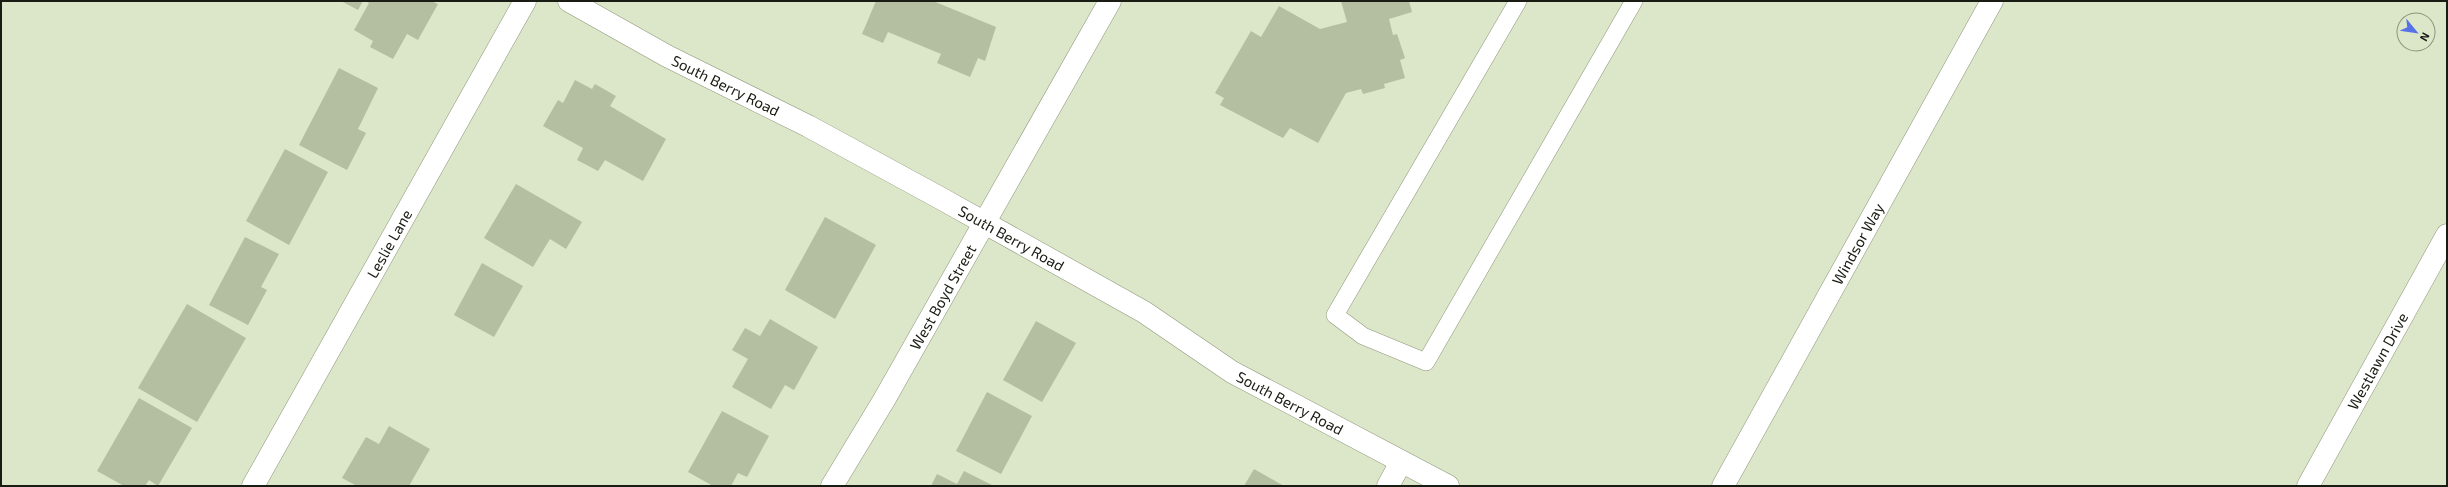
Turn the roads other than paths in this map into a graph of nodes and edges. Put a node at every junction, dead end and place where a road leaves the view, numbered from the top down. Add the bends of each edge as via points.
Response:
1 (525, 1) edge
2 (569, 1) edge
3 (1110, 1) edge
4 (1518, 1) edge
5 (1634, 1) edge
6 (1992, 1) edge
7 (984, 223) junction
8 (2447, 235) edge
9 (1401, 462) junction
10 (253, 486) edge
11 (832, 486) edge
12 (1388, 486) edge
13 (1448, 486) edge
14 (1723, 486) edge
15 (2308, 486) edge

1 - 10 street, Leslie Lane
2 - 7 street, South Berry Road via 667,56 808,126
3 - 7 street, West Boyd Street
4 - 5 lane via 1335,315 1363,336 1426,362
6 - 14 street, Windsor Way
7 - 9 street, South Berry Road via 1144,312 1232,372
7 - 11 street, West Boyd Street
8 - 15 street, Westlawn Drive
9 - 12 street
9 - 13 street, South Berry Road

